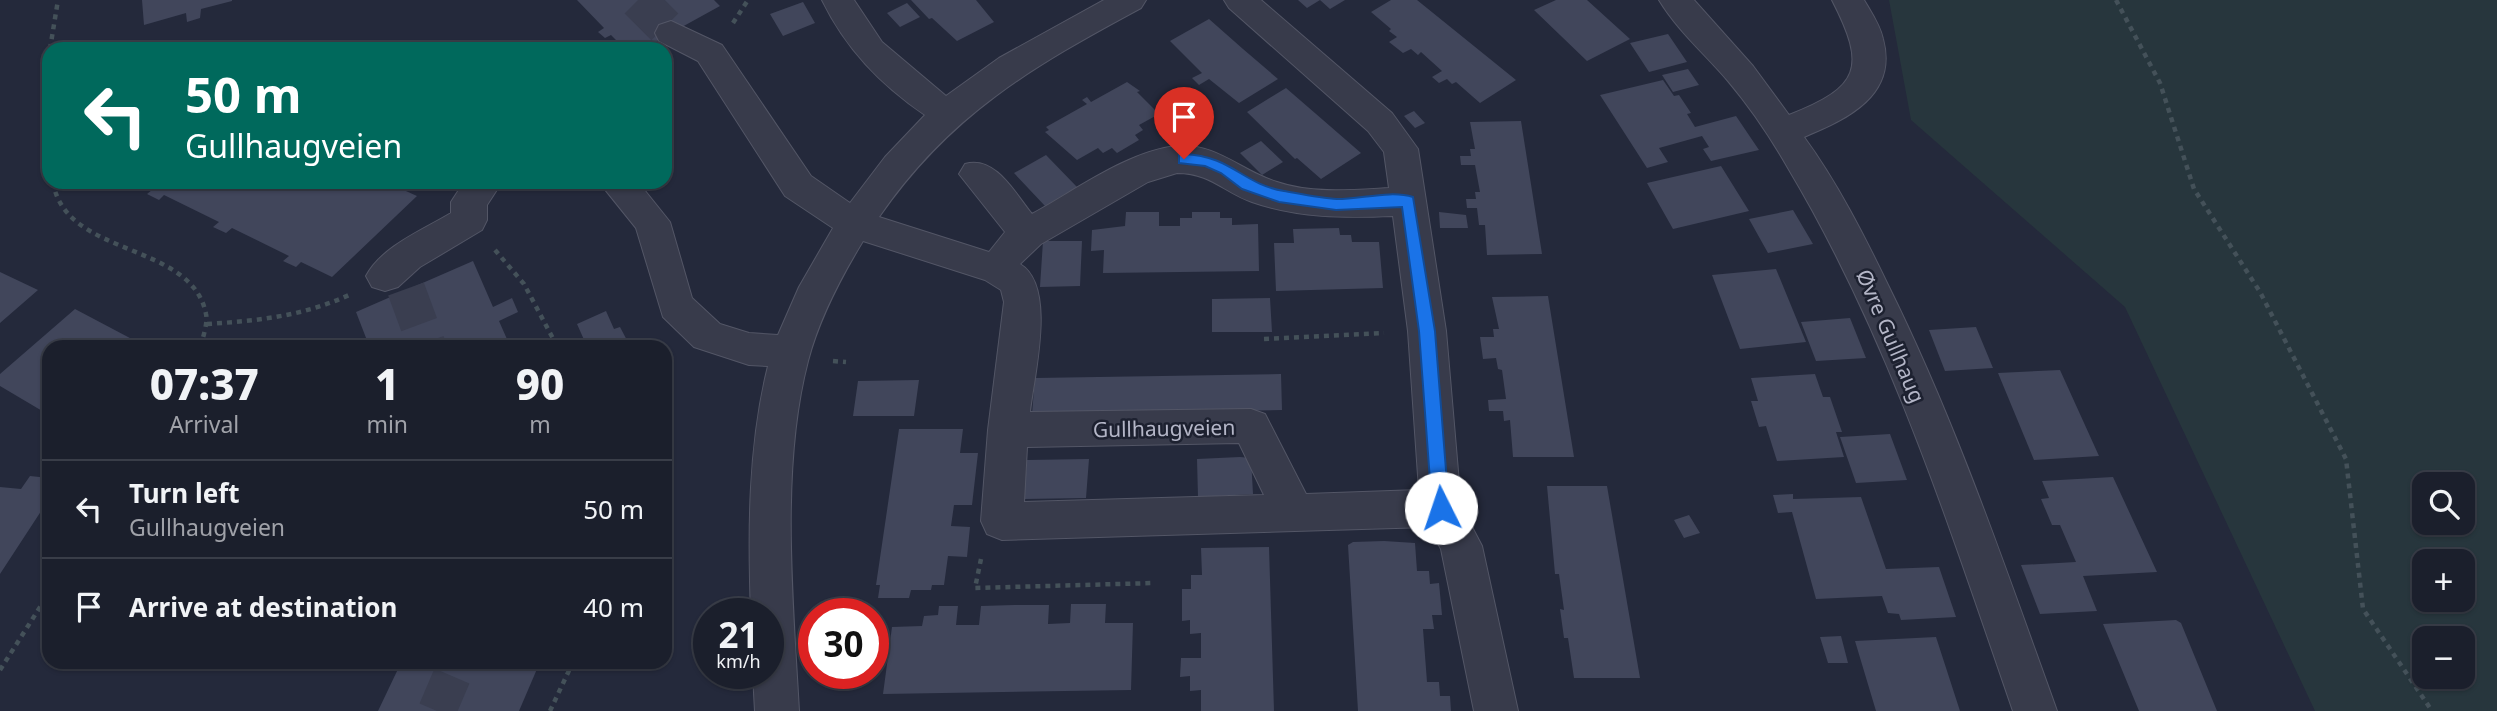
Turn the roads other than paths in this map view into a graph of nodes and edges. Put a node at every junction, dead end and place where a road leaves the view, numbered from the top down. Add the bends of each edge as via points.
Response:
1 (838, 0) edge
2 (1130, 0) edge
3 (1240, 0) edge
4 (1675, 0) edge
5 (1848, 0) edge
6 (671, 33) tunnel mouth
7 (948, 114) junction
8 (1784, 131) junction
9 (977, 174) dead end
10 (479, 189) edge
11 (623, 189) edge
12 (1408, 201) junction
13 (854, 224) junction
14 (1028, 234) junction
15 (393, 267) dead end
16 (997, 269) junction
17 (791, 352) junction
18 (1008, 430) junction
19 (1441, 508) junction
20 (1294, 513) junction
21 (777, 711) edge
22 (1496, 711) edge
23 (2035, 711) edge

1 - 7 street via 844,16 875,56 903,84
2 - 7 street via 1051,43
3 - 12 street via 1393,135 1401,149
4 - 8 street, Øvre Gullhaug via 1740,69
5 - 8 street via 1867,40 1867,78 1847,104
6 - 13 street via 710,53 798,186
7 - 13 street via 901,163
8 - 23 street, Øvre Gullhaug via 1839,221 1881,304 1964,512
9 - 14 street
10 - 15 street via 469,202 469,220
11 - 17 street via 652,222 676,306 707,336 749,349
12 - 14 street via 1336,204 1279,197 1206,160 1184,159 1152,164
12 - 19 street via 1427,331
13 - 16 street
13 - 17 street via 816,292
14 - 16 street via 1010,249
16 - 18 street via 1017,281 1023,302
17 - 21 street via 778,422 770,509
18 - 20 street, Gullhaugveien via 1251,426
18 - 20 street via 1002,521
19 - 20 street
19 - 22 street via 1461,546

